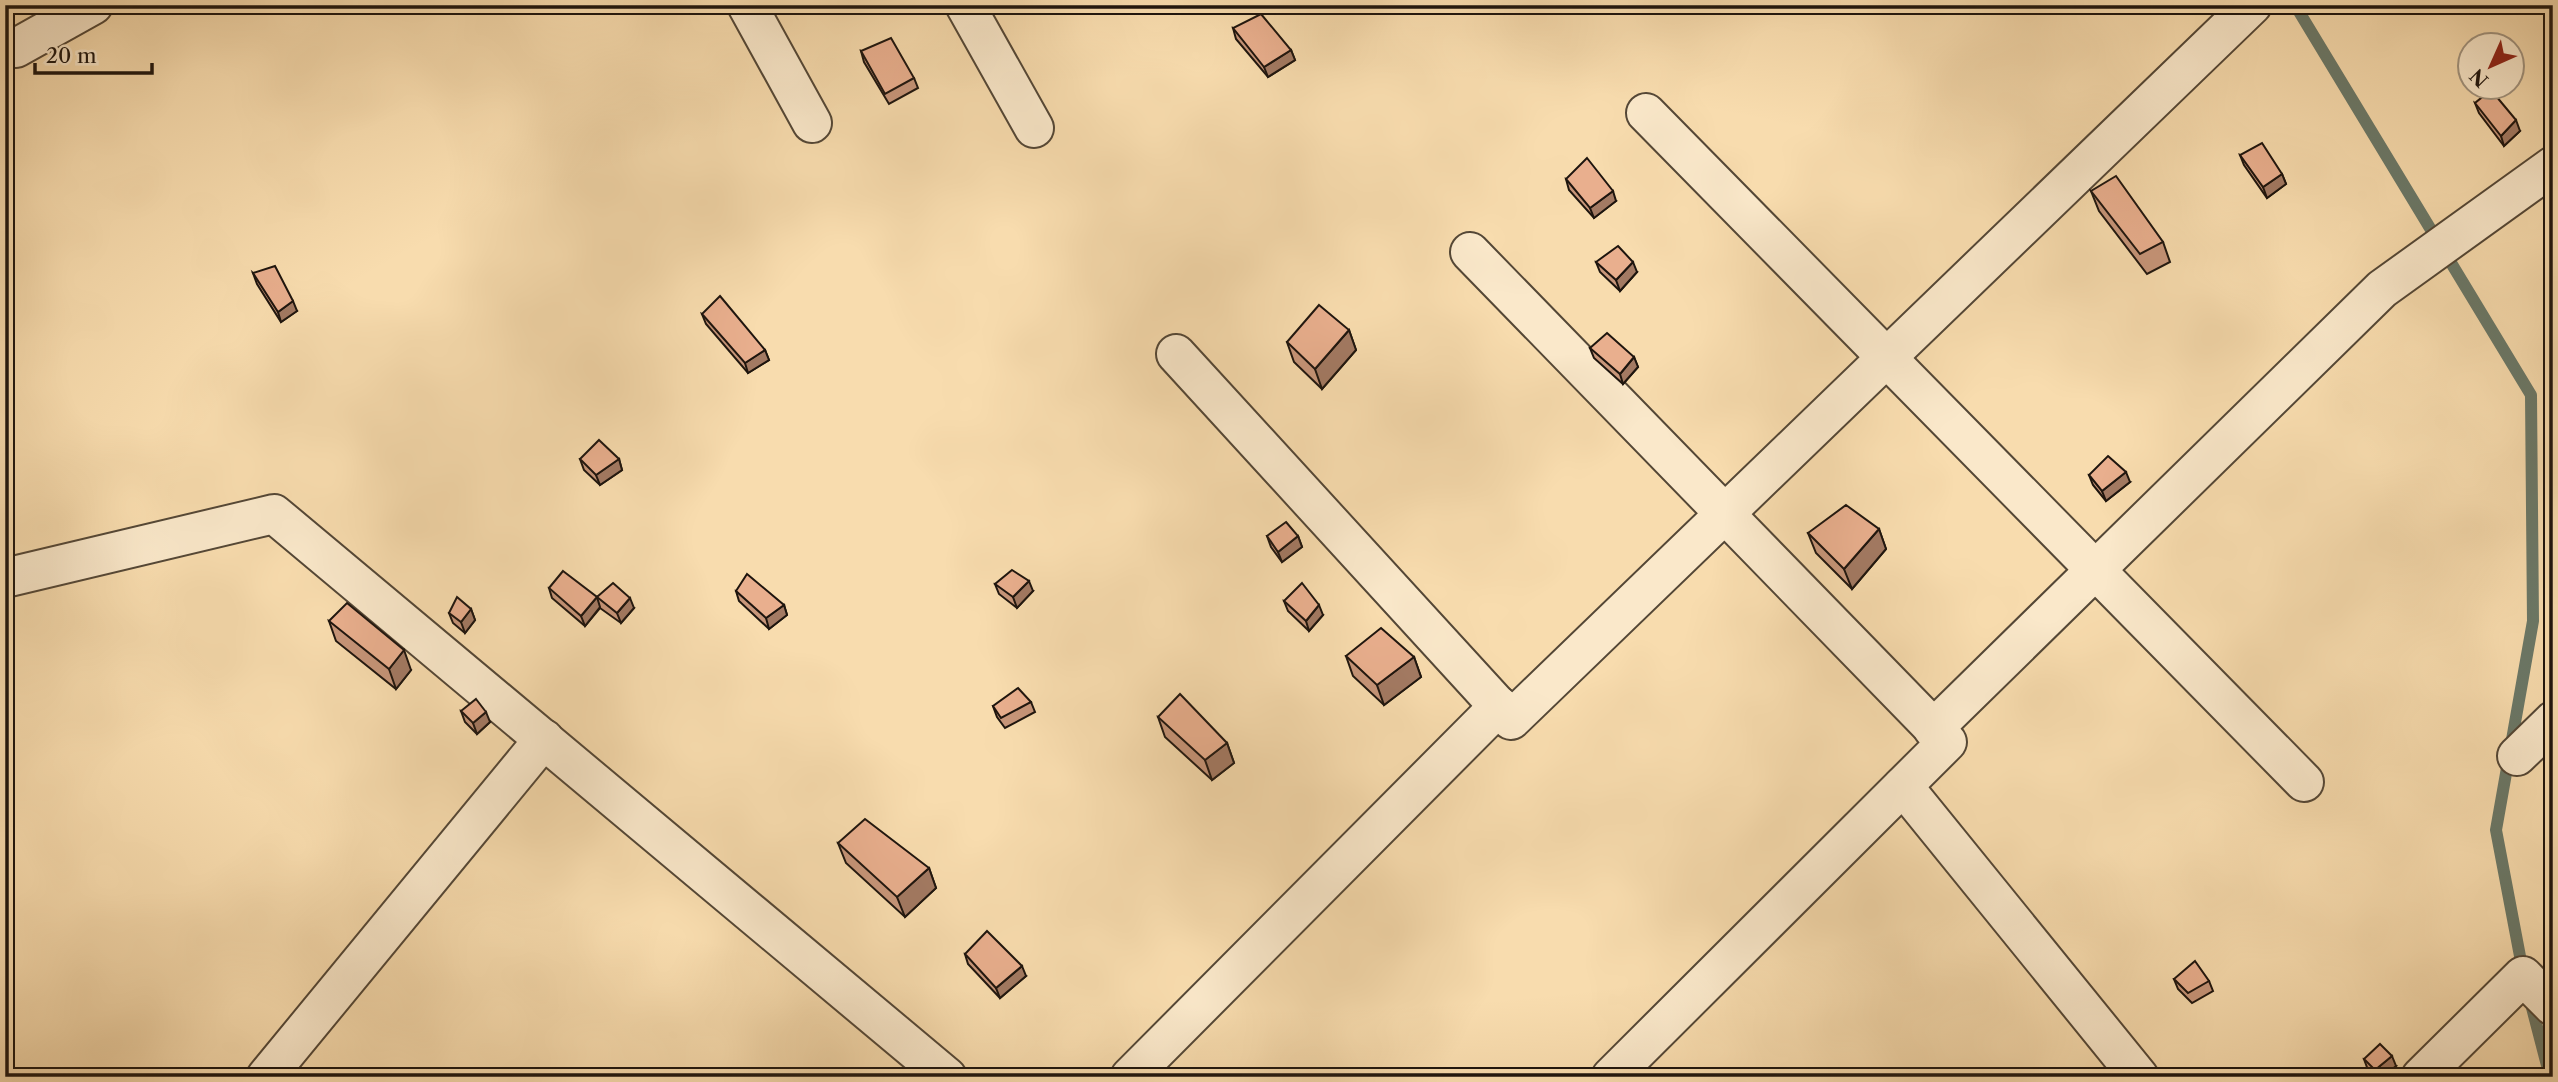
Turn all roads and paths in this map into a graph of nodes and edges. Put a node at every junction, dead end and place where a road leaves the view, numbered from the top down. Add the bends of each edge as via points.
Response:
1 (93, 5) edge
2 (747, 5) edge
3 (965, 5) edge
4 (2252, 5) edge
5 (16, 48) dead end
6 (1646, 113) dead end
7 (812, 123) dead end
8 (1034, 128) dead end
9 (2553, 166) edge
10 (1470, 252) dead end
11 (1176, 354) dead end
12 (1886, 357) junction
13 (1724, 514) junction
14 (2095, 570) junction
15 (5, 578) edge
16 (1499, 706) junction
17 (2553, 720) edge
18 (1933, 729) junction
19 (544, 739) junction
20 (2517, 756) dead end
21 (2304, 782) dead end
22 (1903, 786) junction
23 (2553, 1006) edge
24 (266, 1077) edge
25 (947, 1077) edge
26 (1130, 1077) edge
27 (1611, 1077) edge
28 (2139, 1077) edge
29 (2421, 1077) edge

1 - 5 street
2 - 7 street
3 - 8 street
4 - 12 street
6 - 12 street
9 - 14 street via 2382,289
10 - 13 street
11 - 16 street
12 - 13 street
12 - 14 street
13 - 16 street via 1511,720
13 - 18 street
14 - 18 street
14 - 21 street
15 - 19 street via 274,514
16 - 26 street
17 - 20 street
18 - 22 street via 1947,742
19 - 24 street
19 - 25 street
22 - 27 street
22 - 28 street
23 - 29 street via 2523,976

